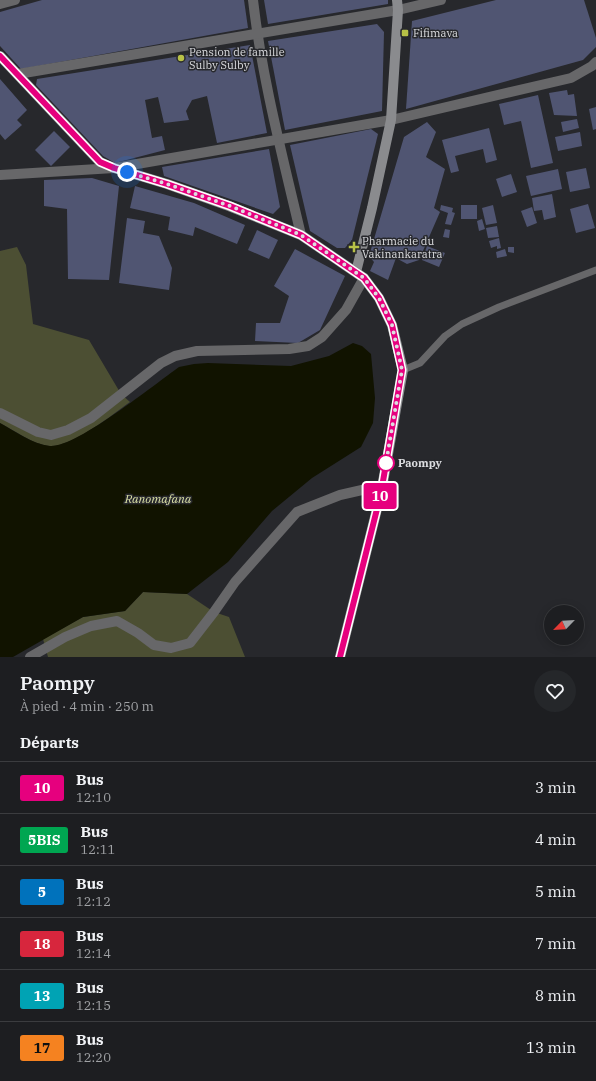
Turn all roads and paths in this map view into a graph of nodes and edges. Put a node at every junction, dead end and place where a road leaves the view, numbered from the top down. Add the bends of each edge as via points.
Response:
1 (15, 0) edge
2 (253, 0) edge
3 (397, 0) edge
4 (441, 0) edge
5 (0, 4) edge
6 (398, 10) junction
7 (257, 35) junction
8 (0, 56) edge
9 (596, 62) edge
10 (18, 74) junction
11 (391, 120) junction
12 (279, 139) junction
13 (114, 168) junction
14 (0, 175) edge
15 (301, 235) junction
16 (596, 270) edge
17 (356, 272) junction
18 (364, 278) junction
19 (402, 370) junction
20 (0, 413) edge
21 (381, 493) junction
22 (30, 657) edge
23 (340, 657) edge

1 - 5 street
2 - 7 street
3 - 6 street
4 - 6 street
6 - 7 street
6 - 11 street
7 - 10 street
7 - 12 street
8 - 10 street
9 - 11 street via 571,78
10 - 13 street via 100,162
11 - 12 street
11 - 17 street
12 - 13 street
12 - 15 street
13 - 14 street
13 - 15 street via 230,206
15 - 17 street
16 - 19 lane via 462,324 445,336 420,362
17 - 18 street
18 - 19 street via 379,298 392,325
18 - 20 street via 346,310 322,337 308,346 290,349 196,351 175,356 161,363 91,418 68,430 51,435 38,432
19 - 21 street
21 - 22 street via 362,490 340,495 297,512 235,582 190,643 170,648 154,645 118,621 91,626
21 - 23 street

